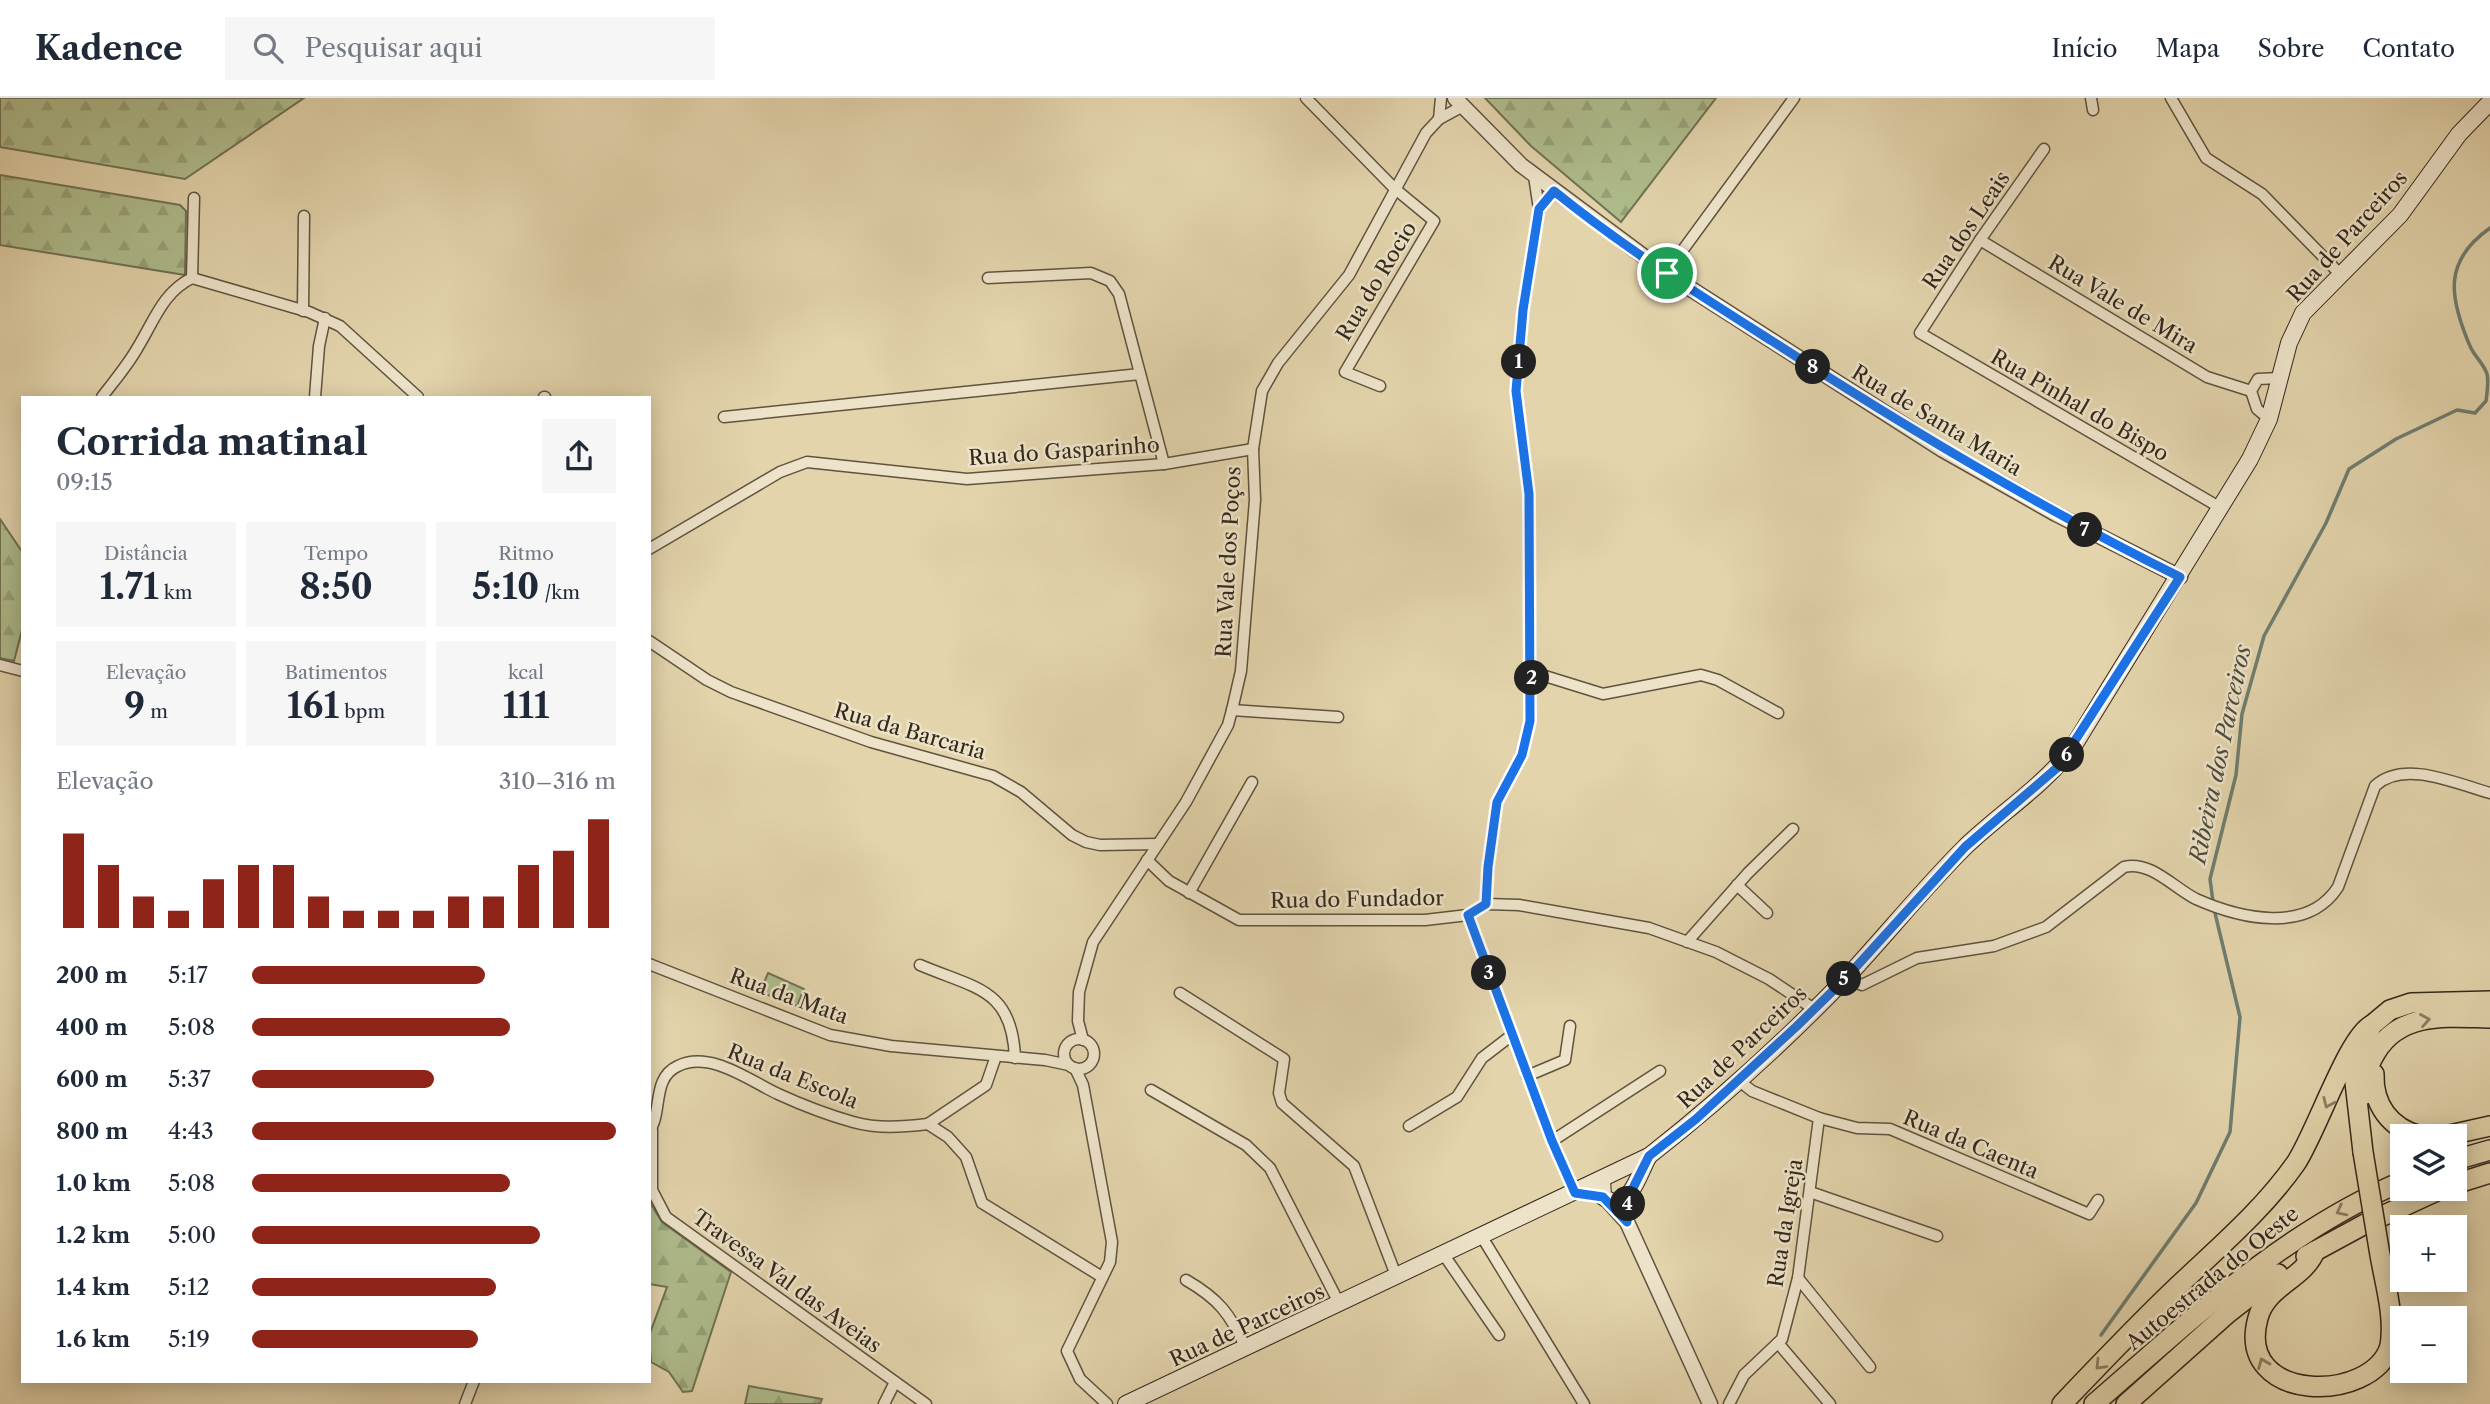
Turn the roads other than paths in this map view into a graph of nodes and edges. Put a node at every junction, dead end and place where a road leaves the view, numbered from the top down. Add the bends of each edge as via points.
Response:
1 (1306, 98) edge
2 (1441, 98) edge
3 (1794, 98) edge
4 (2171, 98) edge
5 (1459, 102) edge
6 (2490, 102) edge
7 (1439, 119) junction
8 (2044, 149) dead end
9 (1534, 176) junction
10 (1394, 188) junction
11 (1554, 191) junction
12 (194, 198) dead end
13 (1539, 209) junction
14 (304, 216) dead end
15 (1980, 240) junction
16 (1667, 273) junction
17 (2340, 274) junction
18 (192, 278) junction
19 (988, 278) dead end
20 (303, 311) junction
21 (325, 318) junction
22 (1920, 333) joint
23 (1140, 374) junction
24 (2280, 378) junction
25 (1380, 386) dead end
26 (2251, 391) junction
27 (103, 396) edge
28 (315, 396) edge
29 (417, 396) edge
30 (724, 417) dead end
31 (2269, 419) junction
32 (1253, 449) junction
33 (1164, 464) junction
34 (2221, 508) junction
35 (651, 548) edge
36 (2180, 577) junction
37 (651, 641) edge
38 (0, 665) edge
39 (21, 670) edge
40 (1532, 672) junction
41 (1232, 710) junction
42 (1778, 713) dead end
43 (1338, 717) dead end
44 (1252, 782) dead end
45 (2490, 793) edge
46 (1793, 829) dead end
47 (1158, 844) junction
48 (1147, 860) junction
49 (1737, 885) junction
50 (1189, 893) junction
51 (1486, 904) junction
52 (1767, 914) dead end
53 (1468, 915) junction
54 (1687, 942) junction
55 (651, 965) edge
56 (920, 965) dead end
57 (1846, 978) junction
58 (1180, 993) dead end
59 (2490, 1001) edge
60 (1814, 1009) junction
61 (2490, 1017) edge
62 (1078, 1021) junction
63 (2372, 1025) junction
64 (1570, 1026) dead end
65 (1512, 1035) junction
66 (1083, 1040) junction
67 (1068, 1045) junction
68 (2374, 1055) junction
69 (996, 1056) junction
70 (1015, 1058) junction
71 (1045, 1060) junction
72 (1089, 1065) junction
73 (1072, 1067) junction
74 (1660, 1071) dead end
75 (1527, 1076) junction
76 (1738, 1080) junction
77 (1083, 1085) junction
78 (1151, 1090) dead end
79 (1819, 1118) junction
80 (928, 1124) junction
81 (2397, 1124) edge
82 (651, 1126) edge
83 (1409, 1126) dead end
84 (2490, 1126) edge
85 (2467, 1131) edge
86 (1552, 1141) junction
87 (2490, 1150) edge
88 (2369, 1151) junction
89 (1649, 1156) junction
90 (2467, 1157) edge
91 (651, 1160) edge
92 (1620, 1171) junction
93 (2490, 1173) edge
94 (1602, 1179) junction
95 (2467, 1180) edge
96 (2390, 1187) edge
97 (1631, 1190) junction
98 (1810, 1192) junction
99 (1575, 1193) junction
100 (1606, 1200) junction
101 (2098, 1200) dead end
102 (2417, 1201) edge
103 (1627, 1222) junction
104 (1937, 1236) dead end
105 (1482, 1237) junction
106 (2315, 1251) junction
107 (2386, 1254) junction
108 (1444, 1255) junction
109 (1102, 1277) junction
110 (1397, 1278) junction
111 (1798, 1278) junction
112 (1186, 1280) dead end
113 (1340, 1305) junction
114 (2399, 1306) edge
115 (1499, 1335) dead end
116 (1778, 1343) junction
117 (1245, 1348) junction
118 (1870, 1367) dead end
119 (2390, 1378) edge
120 (895, 1382) junction
121 (473, 1383) edge
122 (2385, 1386) dead end
123 (1090, 1389) junction
124 (465, 1404) edge
125 (884, 1404) edge
126 (926, 1404) edge
127 (1092, 1404) edge
128 (1107, 1404) edge
129 (1126, 1404) edge
130 (1584, 1404) edge
131 (1710, 1404) edge
132 (1730, 1404) edge
133 (1830, 1404) edge
134 (2062, 1404) edge
135 (2094, 1404) edge
136 (2126, 1404) edge

1 - 10 street
2 - 7 street
3 - 16 street
4 - 17 street via 2206,158 2262,194
5 - 7 street, Rua Vale dos Poços
5 - 9 street, Rua de Santa Maria
6 - 17 main road, Rua de Parceiros via 2459,134 2400,215
7 - 10 street, Rua Vale dos Poços
8 - 15 street, Rua dos Leais
9 - 11 street, Rua de Santa Maria
9 - 13 street
10 - 25 street, Rua do Rocio via 1434,221 1345,372
10 - 32 street, Rua Vale dos Poços via 1349,275 1268,377 1258,407
11 - 13 street
11 - 16 street, Rua de Santa Maria
12 - 18 street
13 - 40 street via 1516,391 1529,494
14 - 20 street
15 - 22 street, Rua dos Leais
15 - 26 street, Rua Vale de Mira via 2207,377
16 - 36 street, Rua de Santa Maria via 1943,450
17 - 24 main road, Rua de Parceiros via 2299,320
18 - 20 street
18 - 27 street via 164,300
19 - 23 street via 1091,273 1110,281 1119,295
20 - 21 street
21 - 28 street
21 - 29 street via 367,347
22 - 34 street, Rua Pinhal do Bispo
23 - 30 street
23 - 33 street
24 - 26 street via 2258,379
24 - 31 main road, Rua de Parceiros
26 - 31 street via 2257,409
31 - 34 main road, Rua de Parceiros
32 - 33 street, Rua do Gasparinho
32 - 41 street, Rua Vale dos Poços via 1256,477 1250,568 1241,670
33 - 35 street, Rua do Gasparinho via 967,479 807,463 780,471
34 - 36 main road, Rua de Parceiros
36 - 57 main road, Rua de Parceiros via 2058,767 1965,847
37 - 47 street, Rua da Barcaria via 731,692 871,742 993,776 1086,842
38 - 39 street
40 - 42 street via 1603,694 1701,675
40 - 51 street via 1530,721 1522,755 1497,802 1492,825
41 - 43 street
41 - 47 street, Rua Vale dos Poços via 1208,764
44 - 50 street
45 - 57 street via 2430,777 2394,774 2375,786 2333,896 2304,914 2281,919 2249,916 2196,899 2134,865 2124,867 2046,927 2020,938 1917,958 1862,985
46 - 49 street
47 - 48 street, Rua Vale dos Poços
48 - 50 street, Rua do Fundador
48 - 62 street, Rua Vale dos Poços via 1093,942 1081,982
49 - 52 street
49 - 54 street
50 - 53 street, Rua do Fundador via 1240,919 1425,920
51 - 53 street, Rua do Fundador
51 - 54 street via 1519,905 1649,928
53 - 65 street
54 - 60 street via 1769,979
55 - 69 street, Rua da Mata via 831,1034 891,1046
56 - 70 street via 996,1000 1012,1025
57 - 60 main road, Rua de Parceiros
58 - 110 street via 1284,1059 1282,1103 1354,1166
59 - 63 highway via 2411,1003 2390,1010
60 - 76 main road, Rua de Parceiros
68 -> 61 highway via 2393,1033 2418,1020
62 - 66 street, Rua Vale dos Poços
62 - 67 street, Rua Vale dos Poços
63 - 88 highway via 2355,1056 2353,1074
63 -> 134 highway via 2358,1035 2319,1123 2268,1200
64 - 75 street via 1565,1060
65 - 75 street
65 - 83 street via 1482,1058 1457,1097
66 - 67 street
66 - 72 street via 1093,1049
67 - 71 street
67 - 73 street via 1065,1057
68 - 81 highway via 2375,1087 2384,1112
68 - 88 highway via 2365,1086
69 - 70 street, Rua da Mata
69 - 80 street, Rua da Escola via 986,1086
70 - 71 street, Rua da Mata
71 - 73 street, Rua da Mata
72 - 73 street
72 - 77 street
73 - 77 street
74 - 86 street
75 - 86 street
76 - 79 street via 1752,1091
76 - 89 main road, Rua de Parceiros
77 - 109 street via 1112,1242 1110,1262
78 - 113 street via 1246,1145 1270,1168
79 - 98 street, Rua da Igreja
79 - 101 street, Rua da Caenta via 1857,1128 1890,1129 2089,1214
80 - 82 street, Rua da Escola via 856,1123 720,1066 698,1062 677,1066 663,1079
80 - 109 street via 966,1157 982,1203
84 - 85 highway
86 - 99 street
87 - 90 highway
88 - 107 highway
89 - 92 main road, Rua de Parceiros
89 - 97 main road
91 - 120 street, Travessa Val das Aveias via 652,1190 666,1217
92 - 94 main road
92 - 97 main road via 1629,1176
93 - 95 highway
94 - 99 main road, Rua de Parceiros
94 - 100 main road
96 -> 135 highway, Autoestrada do Oeste via 2319,1222 2273,1253
97 - 100 main road via 1619,1202
97 - 103 street
98 - 104 street
98 - 111 street, Rua da Igreja
99 - 100 main road
99 - 105 main road, Rua de Parceiros
100 - 103 street
102 - 106 highway
103 - 131 street
105 - 108 main road, Rua de Parceiros
105 - 130 street
107 -> 106 highway via 2391,1330 2385,1363 2358,1393 2335,1402 2309,1402 2293,1397 2270,1379 2256,1334 2261,1308 2269,1296 2311,1262
106 - 136 highway via 2228,1313
107 - 114 highway
108 - 110 main road, Rua de Parceiros
108 - 115 street
109 - 123 street via 1067,1352
110 - 113 main road, Rua de Parceiros
111 - 116 street, Rua da Igreja
111 - 118 street
112 - 117 street via 1205,1291 1231,1317
113 - 117 main road, Rua de Parceiros
116 - 132 street, Rua da Igreja via 1744,1375
116 - 133 street
117 - 129 main road, Rua de Parceiros
119 - 122 highway
120 - 125 street
120 - 126 street, Travessa Val das Aveias
121 - 124 street
123 - 127 street
123 - 128 street

